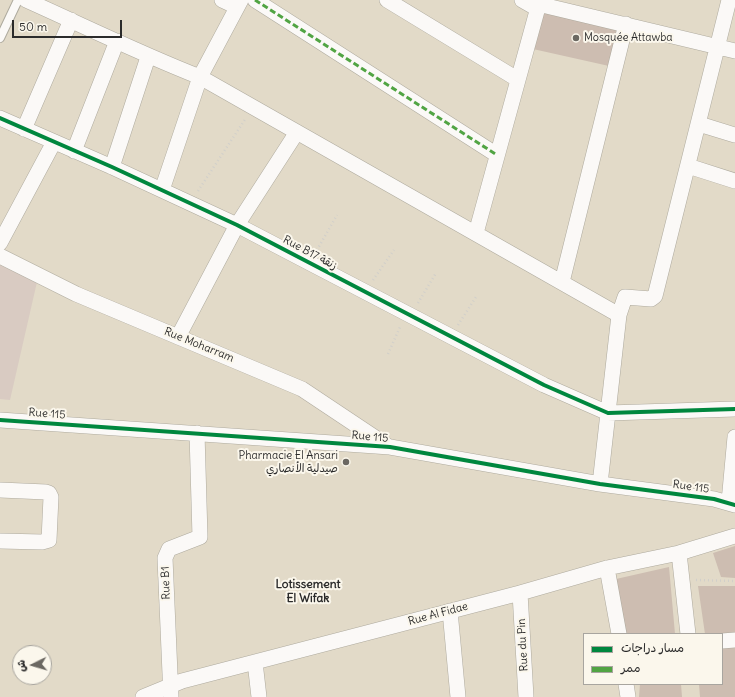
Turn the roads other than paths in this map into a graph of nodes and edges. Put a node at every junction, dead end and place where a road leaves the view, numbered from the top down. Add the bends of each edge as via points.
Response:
1 (18, 0) edge
2 (26, 0) edge
3 (222, 0) edge
4 (256, 0) edge
5 (386, 0) edge
6 (522, 0) edge
7 (729, 0) edge
8 (239, 4) edge
9 (538, 4) edge
10 (71, 20) junction
11 (626, 24) junction
12 (0, 38) edge
13 (117, 40) junction
14 (717, 46) junction
15 (735, 50) edge
16 (148, 57) junction
17 (200, 77) junction
18 (517, 79) junction
19 (1, 119) edge
20 (699, 124) junction
21 (24, 129) junction
22 (297, 132) junction
23 (735, 135) edge
24 (54, 142) junction
25 (74, 151) junction
26 (497, 155) junction
27 (112, 166) junction
28 (688, 166) junction
29 (735, 181) edge
30 (162, 190) junction
31 (237, 225) junction
32 (476, 233) junction
33 (0, 244) edge
34 (0, 256) edge
35 (562, 282) junction
36 (619, 315) junction
37 (178, 336) junction
38 (735, 409) edge
39 (608, 412) junction
40 (0, 420) edge
41 (197, 433) junction
42 (735, 437) edge
43 (390, 447) junction
44 (600, 484) junction
45 (0, 490) edge
46 (732, 503) edge
47 (735, 536) edge
48 (0, 541) edge
49 (679, 553) junction
50 (607, 568) junction
51 (520, 593) junction
52 (450, 611) junction
53 (619, 633) edge
54 (688, 633) edge
55 (735, 640) edge
56 (723, 641) edge
57 (255, 662) junction
58 (626, 685) edge
59 (170, 691) edge
60 (144, 697) edge
61 (259, 697) edge
62 (458, 697) edge
63 (526, 697) edge
64 (628, 697) edge

1 - 12 lane
2 - 10 street
3 - 8 street
4 - 26 street
5 - 18 street
6 - 9 street
7 - 14 street
8 - 17 street
9 - 11 street
9 - 18 street
10 - 13 street
10 - 21 street
11 - 14 street
11 - 35 street
13 - 16 street
13 - 25 street
14 - 15 street
14 - 20 street
16 - 17 street
16 - 27 street
17 - 22 street
17 - 30 street
18 - 26 street
19 - 21 street, Rue B17 زنقة
20 - 23 street
20 - 28 street
21 - 24 street, Rue B17 زنقة
22 - 31 street
22 - 32 street
24 - 25 street, Rue B17 زنقة
24 - 33 street
25 - 27 street, Rue B17 زنقة
26 - 32 street
27 - 30 street, Rue B17 زنقة
28 - 29 street
28 - 36 street via 655,296 651,299 625,297
30 - 31 street, Rue B17 زنقة
31 - 37 street
31 - 39 street, Rue B17 زنقة via 544,386
32 - 35 street
34 - 37 street, Rue Moharram via 76,294
35 - 36 street
36 - 39 street
37 - 43 street, Rue Moharram via 302,389
38 - 39 street
39 - 44 street
40 - 41 street, Rue 115
41 - 43 street, Rue 115
41 - 59 street, Rue B1 via 200,538 170,549 165,558
42 - 46 street
43 - 44 street, Rue 115
44 - 46 street, Rue 115
45 - 48 street via 46,492 51,497 49,540
47 - 49 street, Rue Al Fidae
49 - 50 street, Rue Al Fidae
49 - 54 street
50 - 51 street, Rue Al Fidae
50 - 53 street
51 - 52 street, Rue Al Fidae
51 - 63 street, Rue du Pin
52 - 57 street, Rue Al Fidae
52 - 62 street
55 - 56 street
57 - 59 street, Rue Al Fidae
57 - 61 street
58 - 64 street
59 - 60 street, Rue Al Fidae

